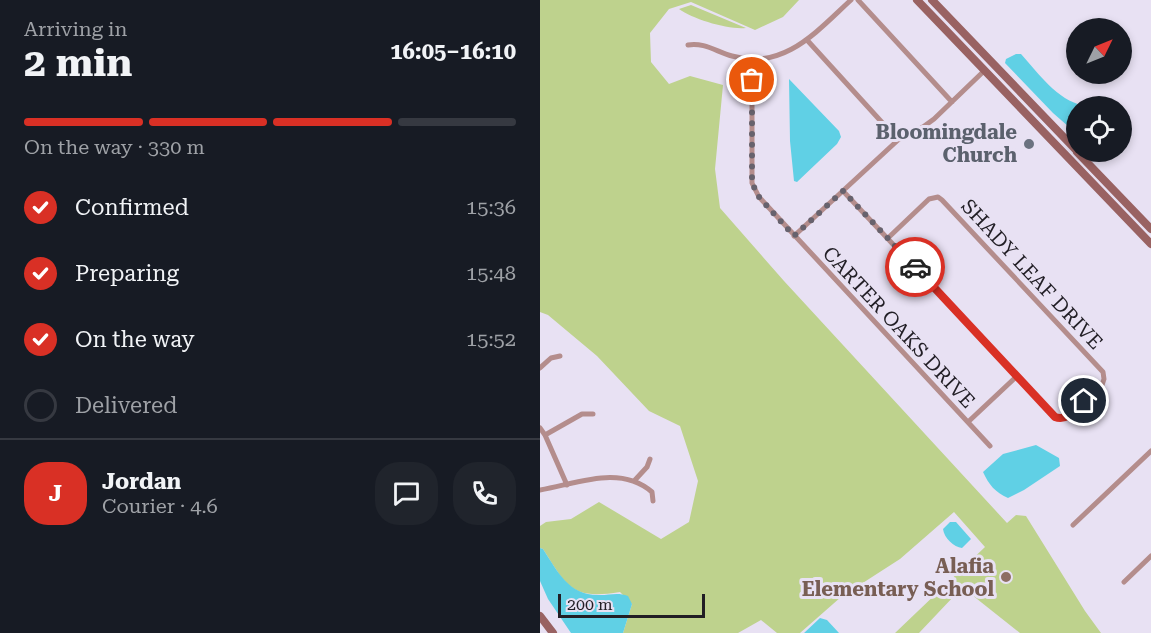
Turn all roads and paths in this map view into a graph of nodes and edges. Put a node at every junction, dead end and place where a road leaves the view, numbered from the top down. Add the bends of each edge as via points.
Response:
1 (851, 0) edge
2 (858, 0) edge
3 (930, 0) edge
4 (918, 1) edge
5 (807, 40) junction
6 (688, 45) dead end
7 (752, 60) junction
8 (992, 63) junction
9 (985, 70) junction
10 (952, 102) junction
11 (898, 140) junction
12 (1066, 140) edge
13 (1087, 162) edge
14 (1109, 185) junction
15 (843, 191) junction
16 (1102, 191) junction
17 (1151, 229) edge
18 (794, 236) junction
19 (888, 238) junction
20 (1151, 244) edge
21 (560, 356) dead end
22 (540, 368) edge
23 (1017, 376) junction
24 (593, 414) dead end
25 (968, 422) junction
26 (540, 428) edge
27 (545, 435) junction
28 (990, 446) dead end
29 (1151, 451) edge
30 (650, 459) dead end
31 (635, 480) junction
32 (567, 485) junction
33 (540, 490) edge
34 (653, 501) dead end
35 (1073, 525) dead end
36 (1151, 556) edge
37 (1124, 582) dead end
38 (540, 616) edge
39 (553, 633) edge

1 - 5 street
2 - 10 street
3 - 4 main road
3 - 8 main road
4 - 9 main road
5 - 7 street via 783,54
5 - 11 street
6 - 7 street via 698,43
7 - 18 street, CARTER OAKS DRIVE via 752,183 759,197
8 - 9 main road
8 - 12 main road
9 - 10 street
9 - 16 main road
10 - 11 street via 923,127
11 - 15 street
13 - 14 main road
14 - 16 main road
14 - 17 main road
15 - 18 street
15 - 19 street, SHADY LEAF DRIVE
16 - 20 main road
18 - 25 street, CARTER OAKS DRIVE
19 - 23 street, SHADY LEAF DRIVE
19 - 23 street, SHADY LEAF DRIVE via 929,199 938,197 1103,372 1104,379 1102,385 1060,419
21 - 22 street via 550,358
23 - 25 street
24 - 27 street via 582,414
25 - 28 street, CARTER OAKS DRIVE
26 - 27 street
27 - 32 street
29 - 35 street
30 - 31 street
31 - 32 street via 596,477
31 - 34 street via 652,492
32 - 33 street
36 - 37 street
38 - 39 main road

